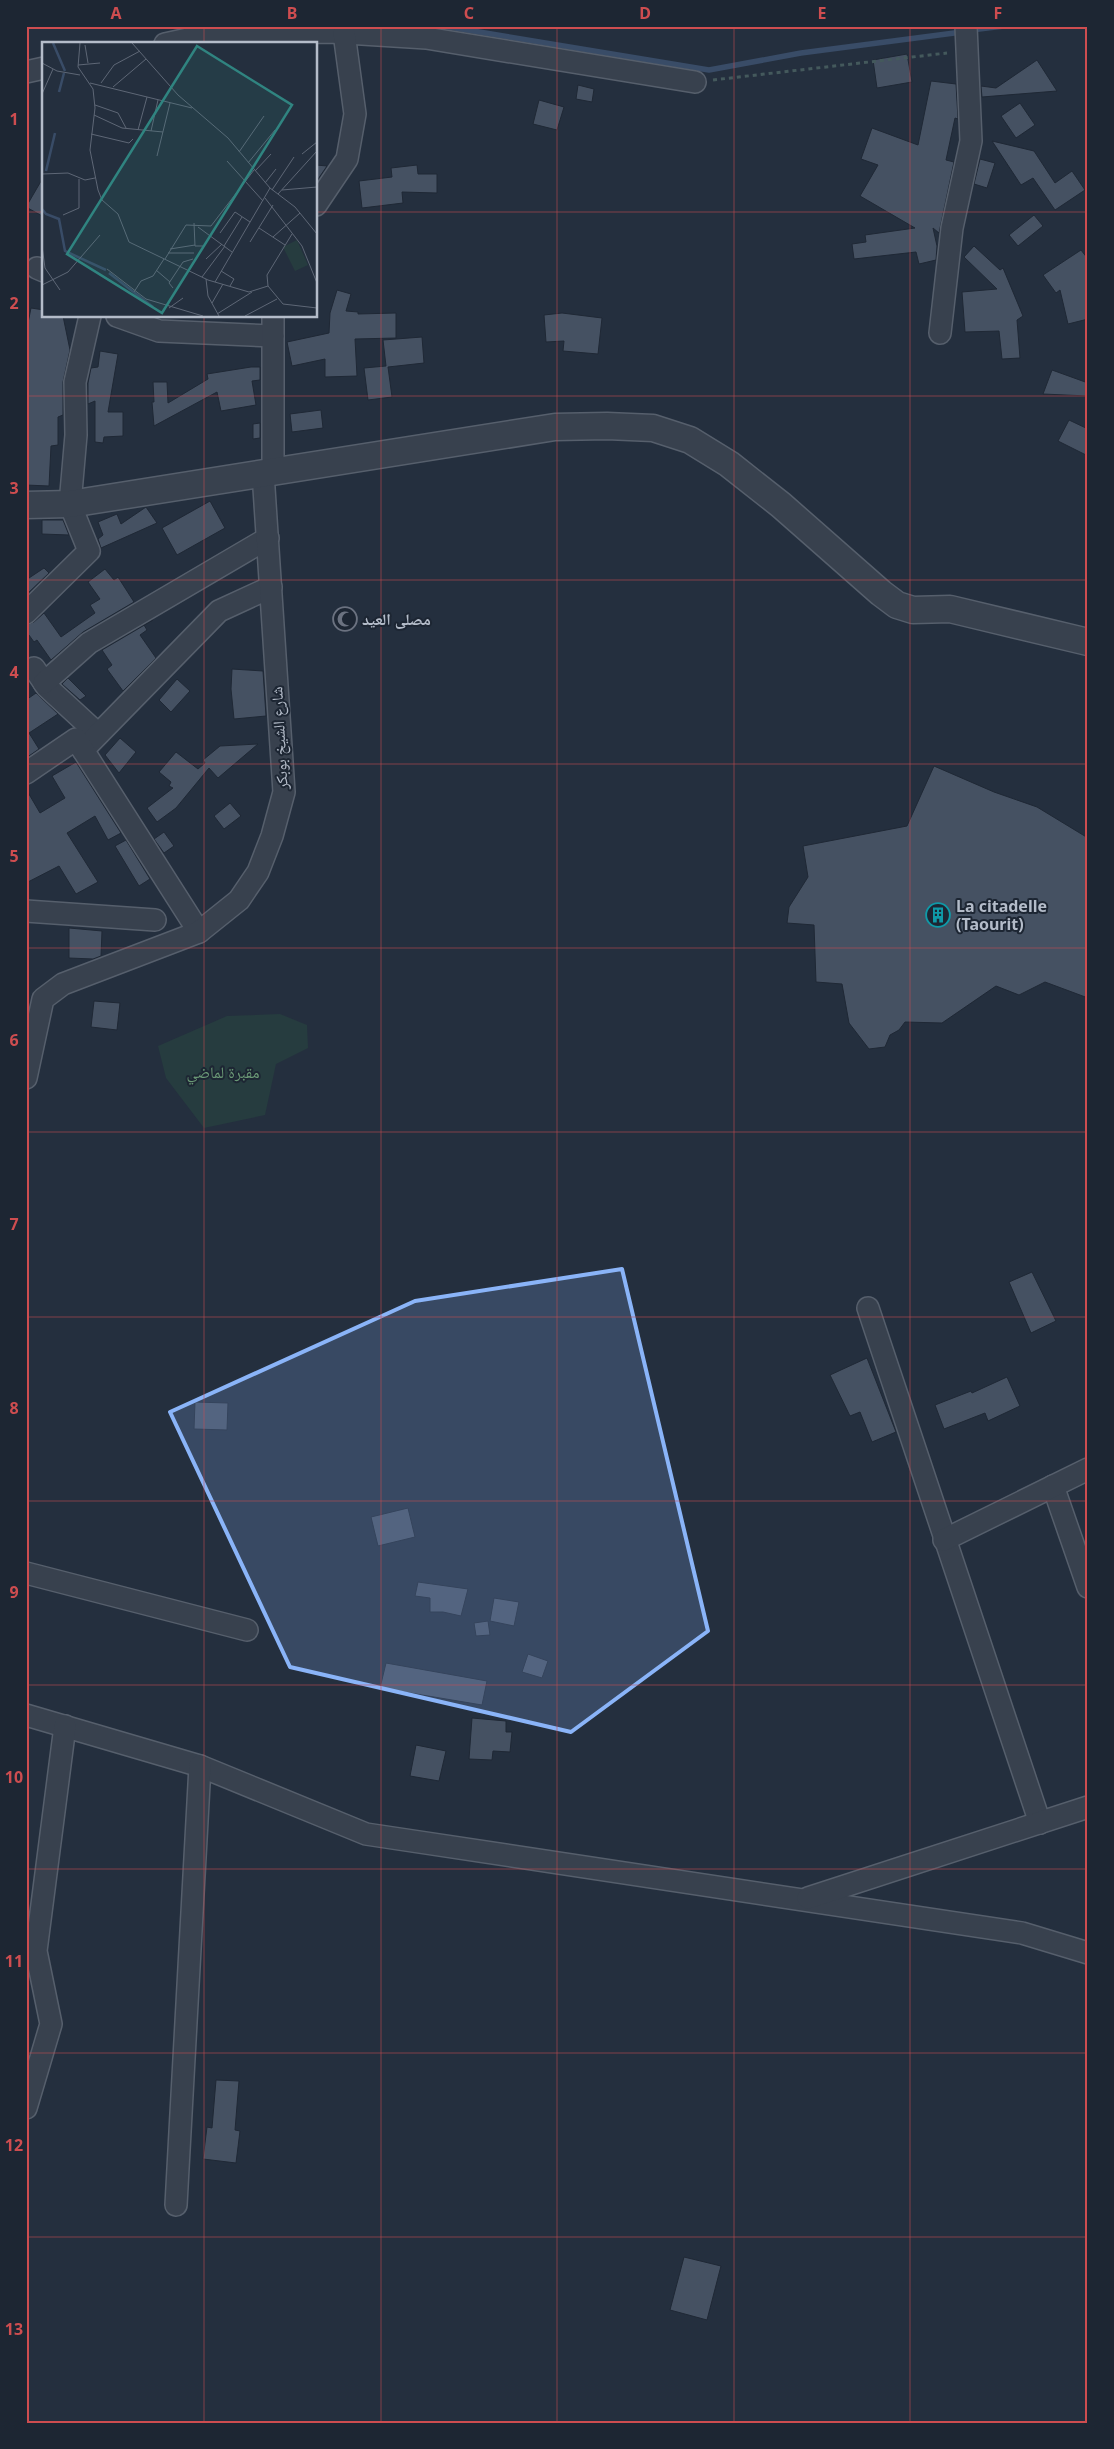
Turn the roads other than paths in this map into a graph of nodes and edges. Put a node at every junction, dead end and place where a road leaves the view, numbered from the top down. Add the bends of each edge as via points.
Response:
1 (966, 26) edge
2 (344, 33) junction
3 (174, 42) edge
4 (42, 68) edge
5 (26, 72) edge
6 (695, 82) road end
7 (318, 202) edge
8 (90, 318) edge
9 (123, 318) edge
10 (273, 326) edge
11 (940, 333) dead end
12 (268, 472) junction
13 (70, 504) junction
14 (26, 505) edge
15 (268, 538) junction
16 (271, 587) junction
17 (26, 613) edge
18 (1088, 642) edge
19 (98, 734) junction
20 (83, 750) junction
21 (26, 773) edge
22 (26, 912) edge
23 (155, 920) dead end
24 (199, 932) junction
25 (26, 1078) edge
26 (868, 1308) dead end
27 (1088, 1470) edge
28 (1053, 1486) junction
29 (944, 1540) junction
30 (26, 1573) edge
31 (1088, 1587) edge
32 (247, 1630) dead end
33 (26, 1715) edge
34 (65, 1726) junction
35 (200, 1766) junction
36 (1088, 1808) edge
37 (1040, 1823) junction
38 (803, 1900) junction
39 (1088, 1953) edge
40 (26, 2108) edge
41 (176, 2205) dead end

1 - 11 street via 971,141 952,228
2 - 3 street via 206,35
2 - 6 street via 426,38
2 - 7 street via 355,114 347,159
4 - 5 street
8 - 13 street via 75,382 76,435
9 - 10 street via 159,331
10 - 12 street, شارع الشيخ بوبكر
12 - 13 street
12 - 15 street, شارع الشيخ بوبكر
12 - 18 street via 555,427 653,428 690,440 729,464 781,504 897,605 913,610 950,610
13 - 14 street
13 - 17 street via 89,551
15 - 16 street, شارع الشيخ بوبكر
15 - 19 street via 39,675
16 - 19 street via 219,611
16 - 24 street, شارع الشيخ بوبكر via 284,792 258,872 239,900
19 - 20 street
20 - 21 street via 76,739
20 - 24 street
22 - 23 street
24 - 25 street, شارع الشيخ بوبكر via 63,984 43,998
26 - 29 street
27 - 28 street
28 - 29 street
28 - 31 street
29 - 37 street
30 - 32 street
33 - 34 street
34 - 35 street
34 - 40 street via 36,1951 52,2024
35 - 38 street via 366,1834
35 - 41 street
36 - 37 street
37 - 38 street
38 - 39 street via 1022,1933

